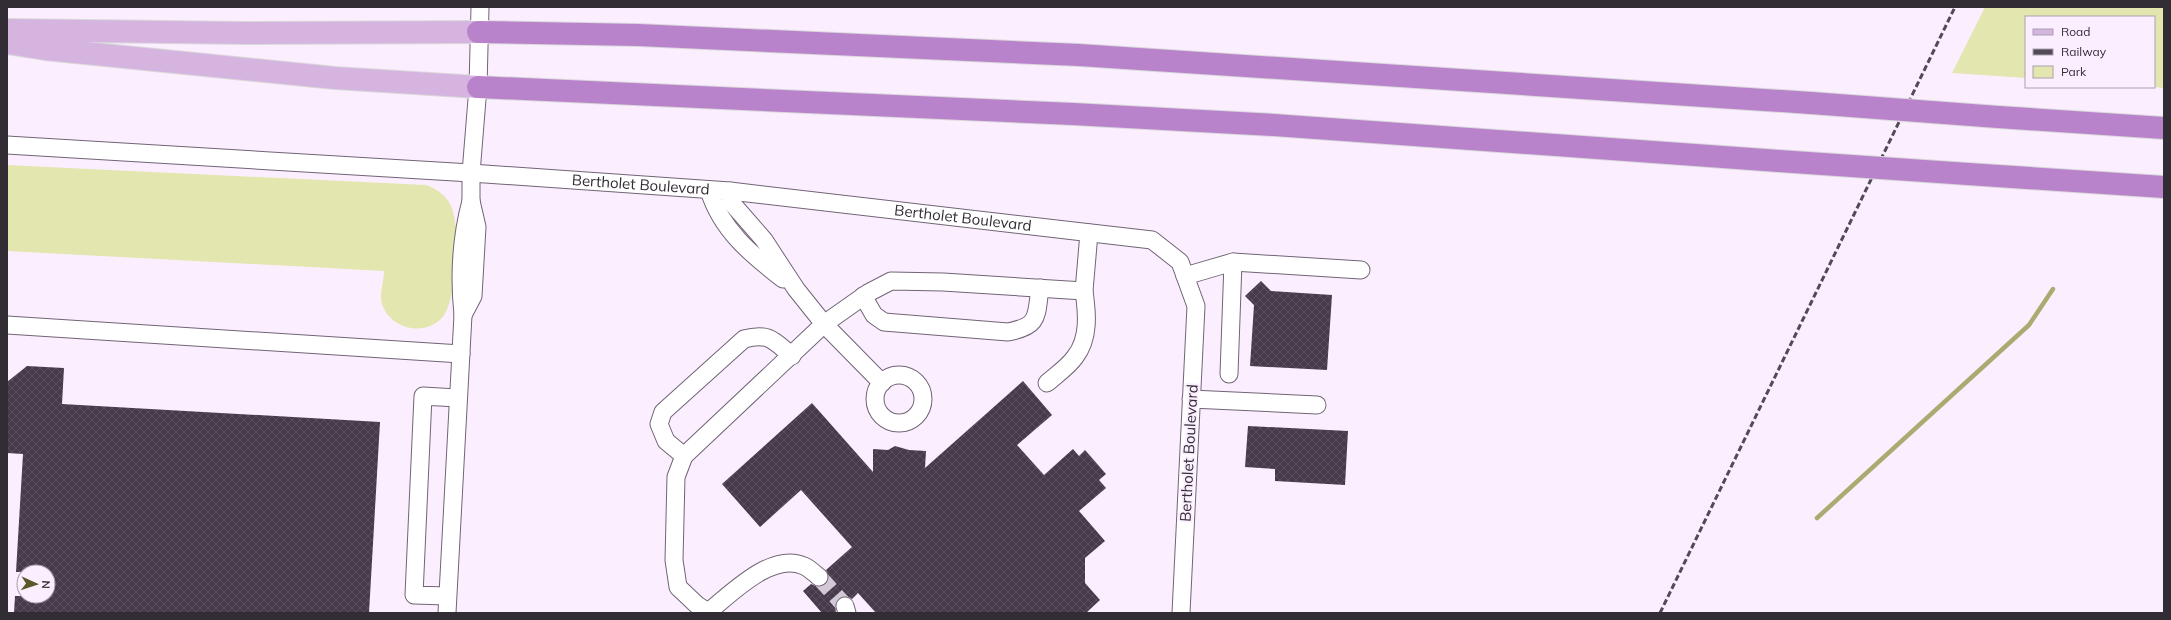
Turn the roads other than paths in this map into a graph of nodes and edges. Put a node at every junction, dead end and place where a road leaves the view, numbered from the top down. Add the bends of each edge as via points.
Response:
1 (480, 7) edge
2 (7, 30) edge
3 (478, 32) junction
4 (7, 43) edge
5 (478, 87) junction
6 (2164, 128) edge
7 (7, 145) edge
8 (471, 173) junction
9 (2164, 187) edge
10 (710, 190) junction
11 (730, 191) junction
12 (1089, 233) junction
13 (1233, 262) junction
14 (1361, 270) dead end
15 (1185, 276) junction
16 (1040, 288) junction
17 (796, 289) junction
18 (1084, 291) junction
19 (863, 296) junction
20 (824, 324) junction
21 (7, 325) edge
22 (461, 354) junction
23 (792, 356) junction
24 (1229, 374) dead end
25 (1047, 382) dead end
26 (882, 383) dead end
27 (458, 398) junction
28 (1192, 399) junction
29 (1316, 405) dead end
30 (684, 456) junction
31 (819, 577) tunnel mouth
32 (447, 605) edge
33 (709, 613) edge
34 (1181, 613) edge

1 - 3 street
2 - 3 main road
3 - 5 street
3 - 6 highway, bridge via 1079,54
4 - 5 main road via 44,49 335,78
5 - 8 street
5 - 9 highway, bridge via 1274,125
7 - 8 street, Bertholet Boulevard
8 - 10 street, Bertholet Boulevard
8 - 22 street via 471,201 477,227 473,296 463,315
10 - 11 street, Bertholet Boulevard
10 - 17 street via 714,208 747,250
11 - 12 street, Bertholet Boulevard
11 - 17 street via 730,201 764,240
12 - 15 street, Bertholet Boulevard via 1152,240 1180,262
12 - 18 street
13 - 14 street
13 - 15 street
13 - 24 street
15 - 28 street, Bertholet Boulevard via 1196,306
16 - 18 street
16 - 19 street via 891,281
16 - 19 street via 1035,319 1024,329 1008,332 884,322 874,315
17 - 20 street
18 - 25 street via 1088,321 1076,357
19 - 20 street
20 - 23 street
20 - 26 street
21 - 22 street
22 - 27 street
23 - 30 street
23 - 30 street via 772,339 759,335 744,338 663,412 658,424 666,441
27 - 32 street
27 - 32 street via 423,396 414,595
28 - 29 street
28 - 34 street, Bertholet Boulevard
30 - 33 street via 676,477 674,560 678,587
31 - 33 street via 803,565 768,567

